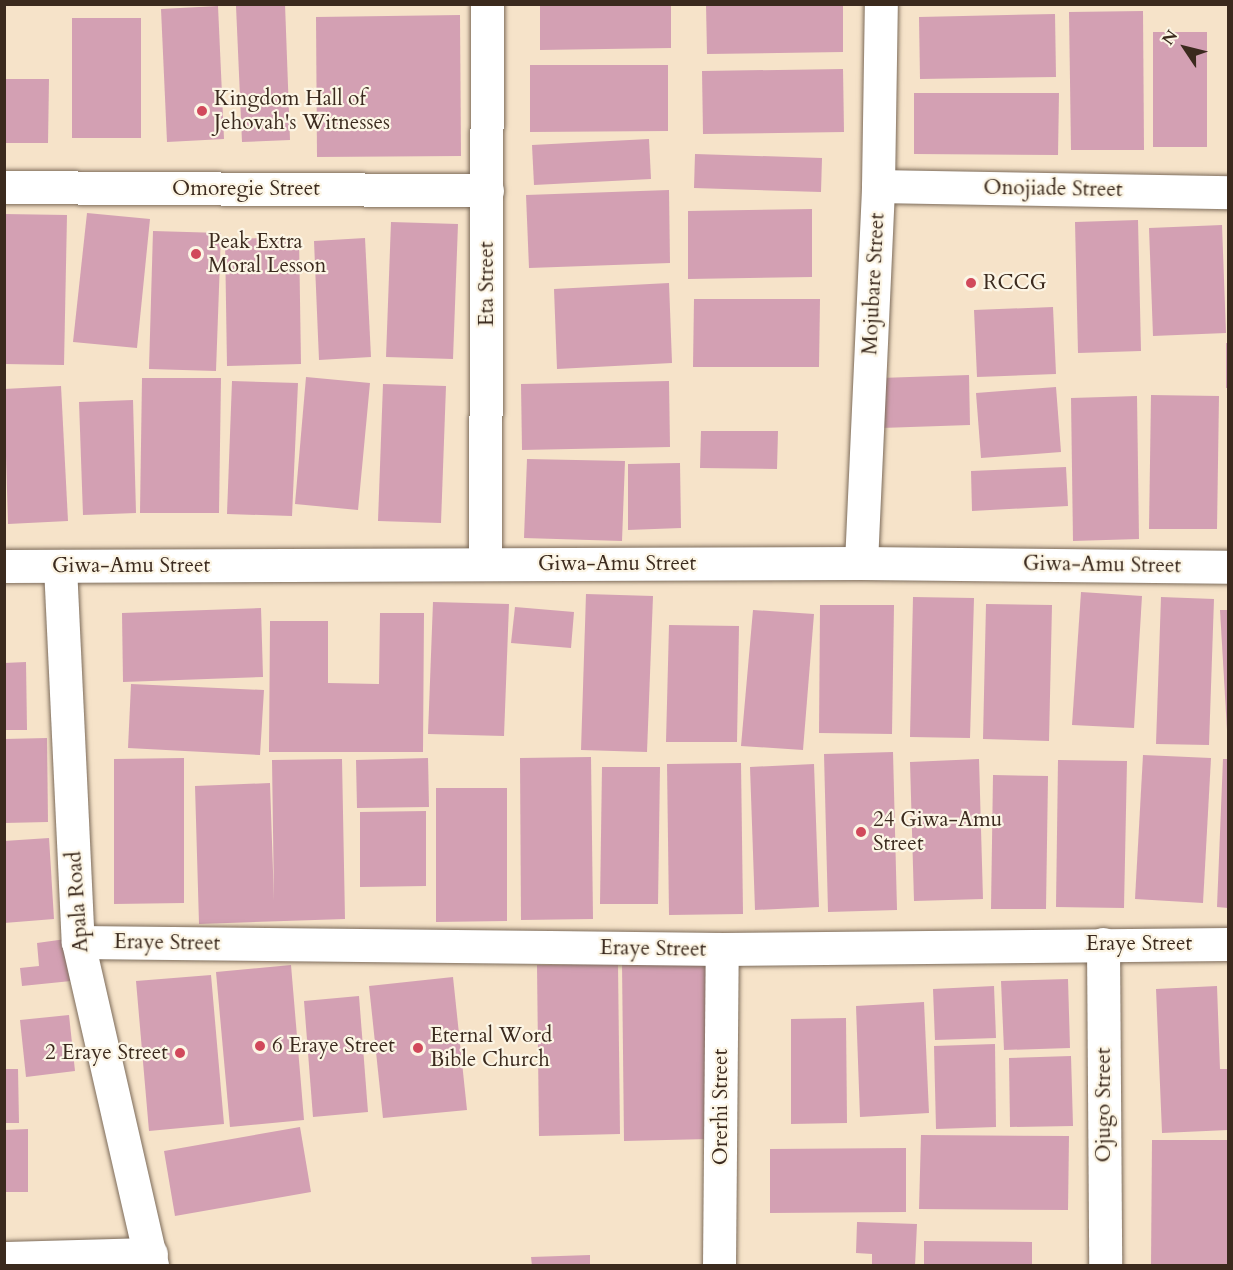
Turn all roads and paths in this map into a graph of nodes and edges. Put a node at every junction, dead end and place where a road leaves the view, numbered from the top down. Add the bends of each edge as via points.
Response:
1 (487, 4) edge
2 (880, 4) edge
3 (879, 186) junction
4 (4, 187) edge
5 (487, 190) junction
6 (1228, 192) edge
7 (861, 563) junction
8 (485, 564) junction
9 (4, 566) edge
10 (60, 566) junction
11 (1228, 567) edge
12 (78, 942) junction
13 (1103, 944) junction
14 (1228, 944) edge
15 (722, 949) junction
16 (4, 1258) edge
17 (152, 1260) edge
18 (719, 1266) edge
19 (1105, 1266) edge

1 - 5 street, Eta Street
2 - 3 street, Mojubare Street
3 - 6 street, Onojiade Street
3 - 7 street, Mojubare Street
4 - 5 street, Omoregie Street
5 - 8 street, Eta Street
7 - 8 street, Giwa-Amu Street
7 - 11 street, Giwa-Amu Street
8 - 10 street, Giwa-Amu Street
9 - 10 street, Giwa-Amu Street
10 - 12 street, Apala Road
12 - 15 street, Eraye Street
12 - 17 street, Apala Road
13 - 14 street, Eraye Street
13 - 15 street, Eraye Street
13 - 19 street, Ojugo Street
15 - 18 street, Orerhi Street
16 - 17 street

